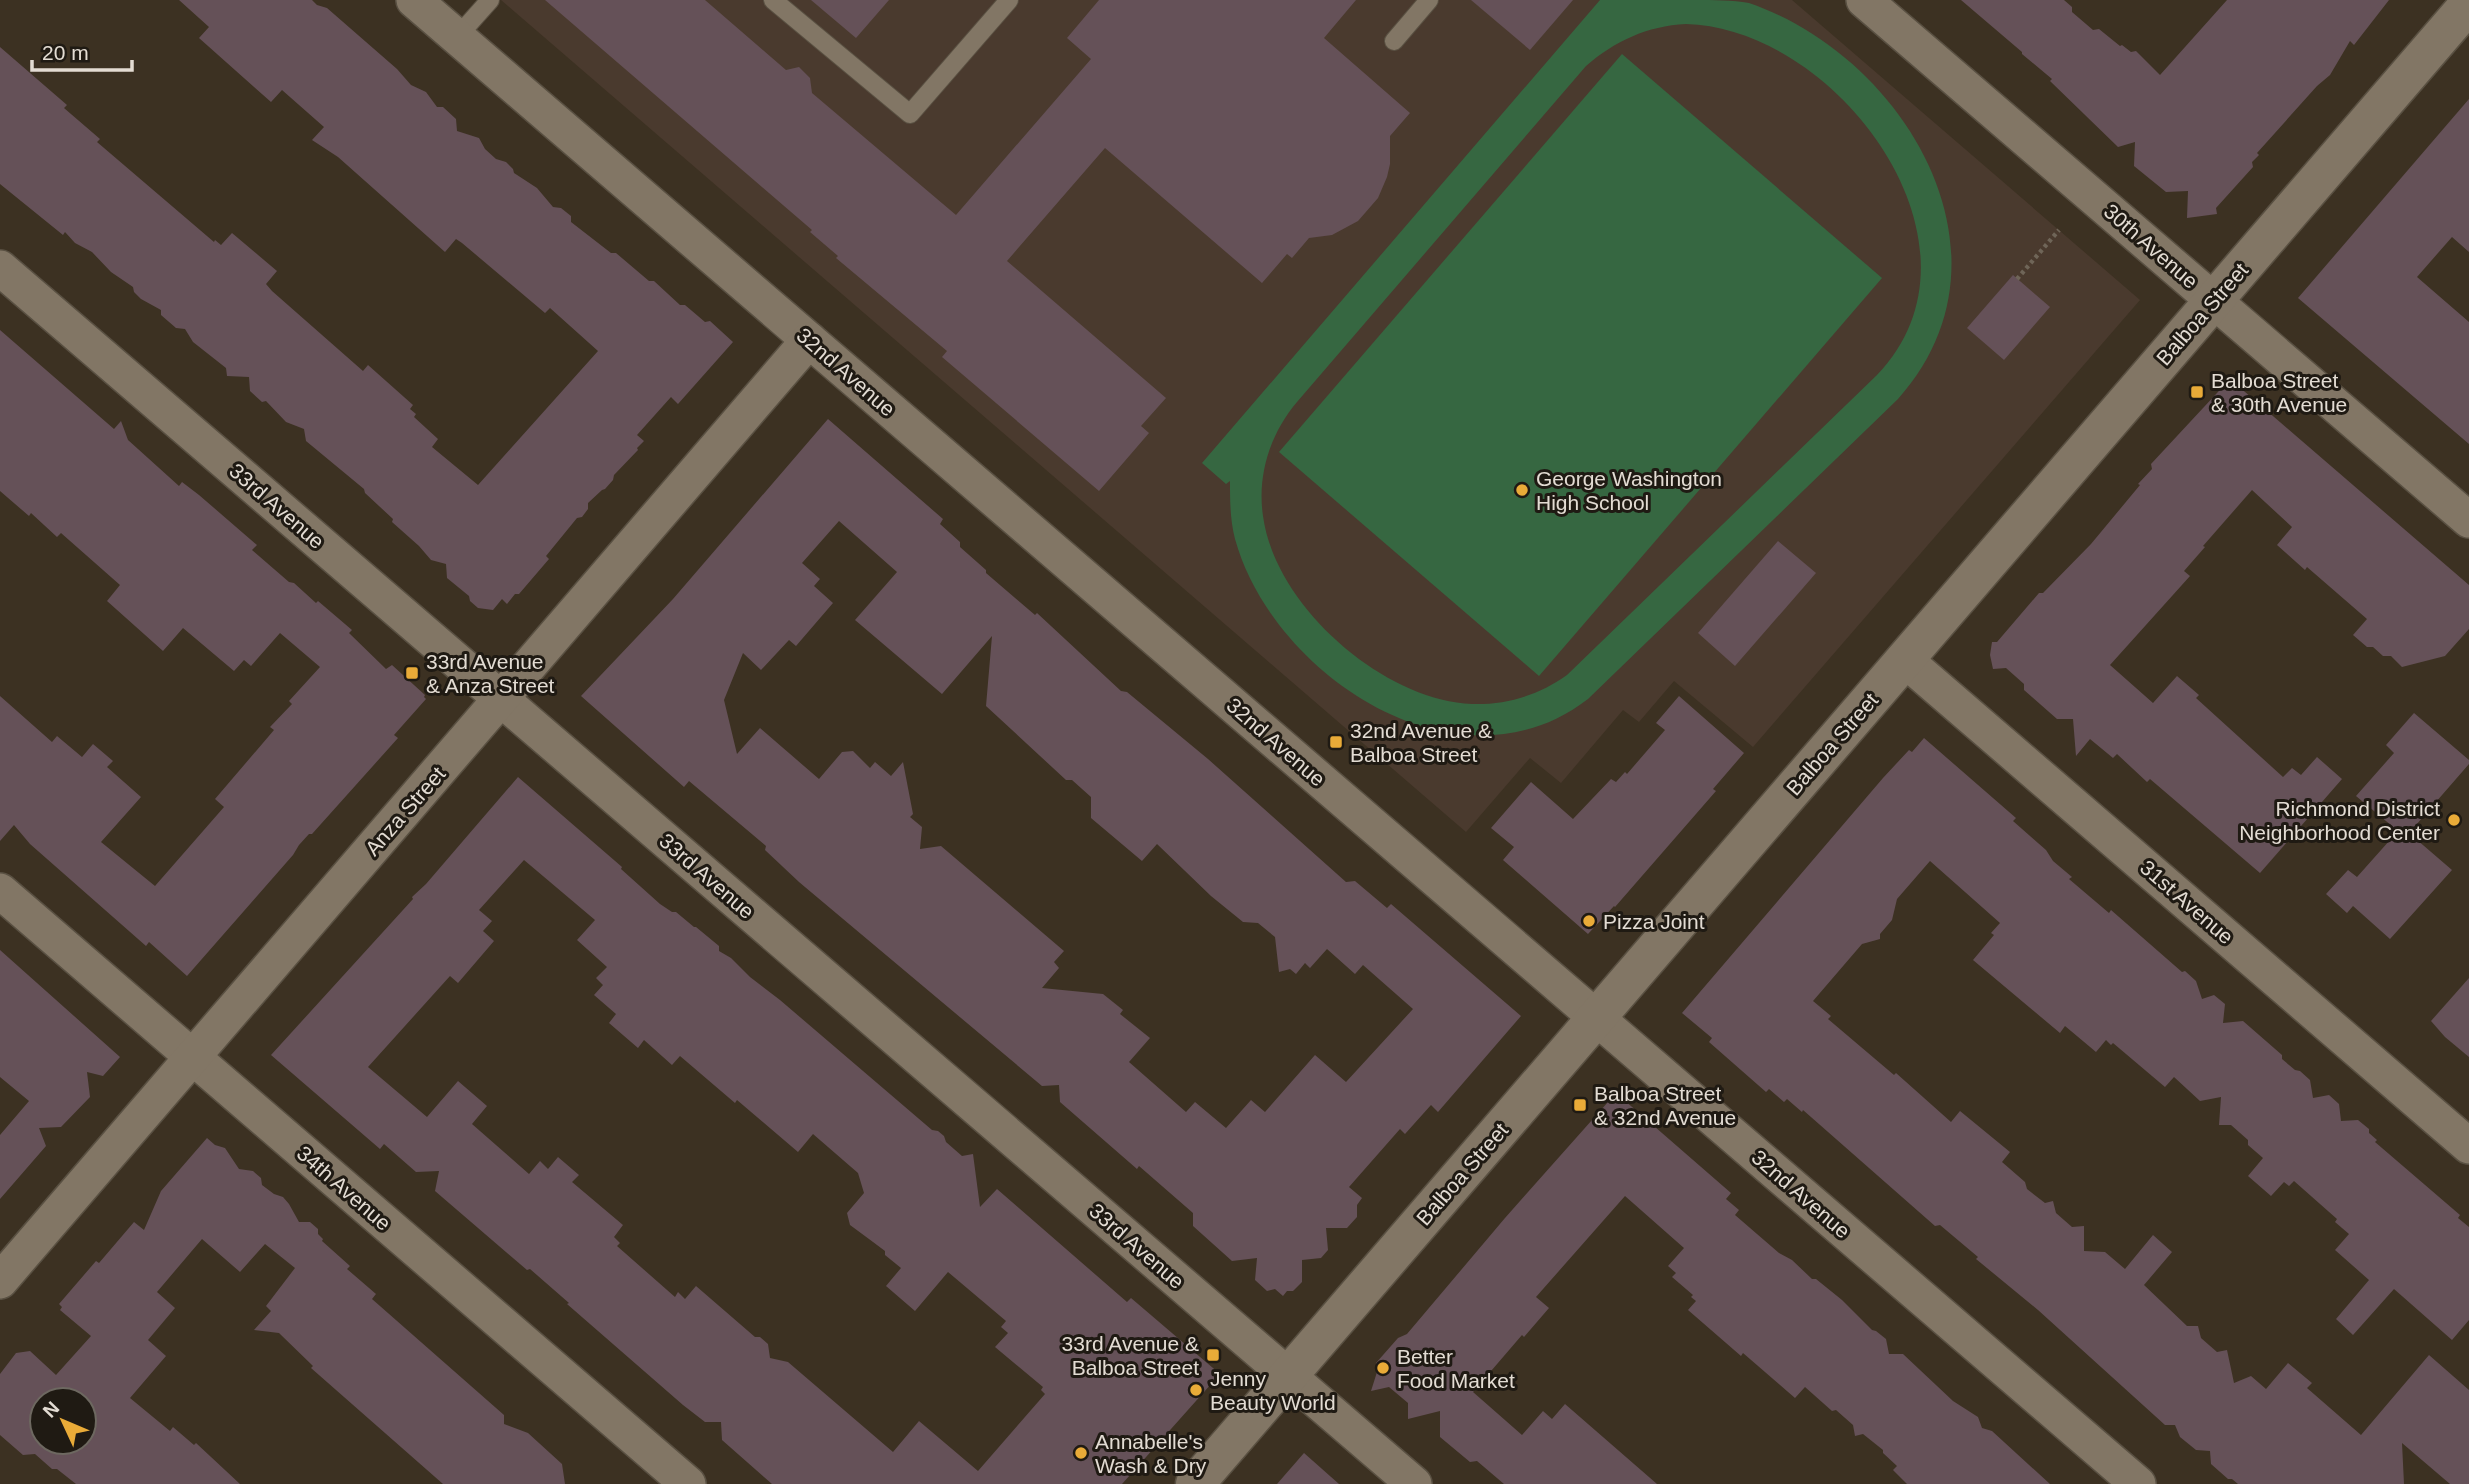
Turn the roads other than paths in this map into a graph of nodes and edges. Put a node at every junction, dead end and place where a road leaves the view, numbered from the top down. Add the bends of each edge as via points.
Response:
1 (414, 0) edge
2 (490, 0) edge
3 (773, 0) edge
4 (1009, 0) edge
5 (1429, 0) edge
6 (1864, 0) edge
7 (2469, 4) edge
8 (457, 37) junction
9 (1394, 41) dead end
10 (0, 268) edge
11 (2214, 300) junction
12 (809, 340) junction
13 (2469, 520) edge
14 (1904, 659) junction
15 (501, 699) junction
16 (0, 891) edge
17 (1596, 1018) junction
18 (192, 1057) junction
19 (2469, 1146) edge
20 (0, 1281) edge
21 (1288, 1376) junction
22 (688, 1484) edge
23 (1195, 1484) edge
24 (1414, 1484) edge
25 (2138, 1484) edge

1 - 8 street, 32nd Avenue
2 - 8 lane
3 - 4 lane via 910,114
5 - 9 lane
6 - 11 street, 30th Avenue
7 - 11 street, Balboa Street
8 - 12 street, 32nd Avenue
10 - 15 street, 33rd Avenue
11 - 13 street, 30th Avenue
11 - 14 street, Balboa Street
12 - 15 street, Anza Street
12 - 17 street, 32nd Avenue
14 - 17 street, Balboa Street
14 - 19 street, 31st Avenue
15 - 18 street, Anza Street
15 - 21 street, 33rd Avenue
16 - 18 street, 34th Avenue
17 - 21 street, Balboa Street
17 - 25 street, 32nd Avenue
18 - 20 street, Anza Street
18 - 22 street, 34th Avenue
21 - 23 street, Balboa Street
21 - 24 street, 33rd Avenue

